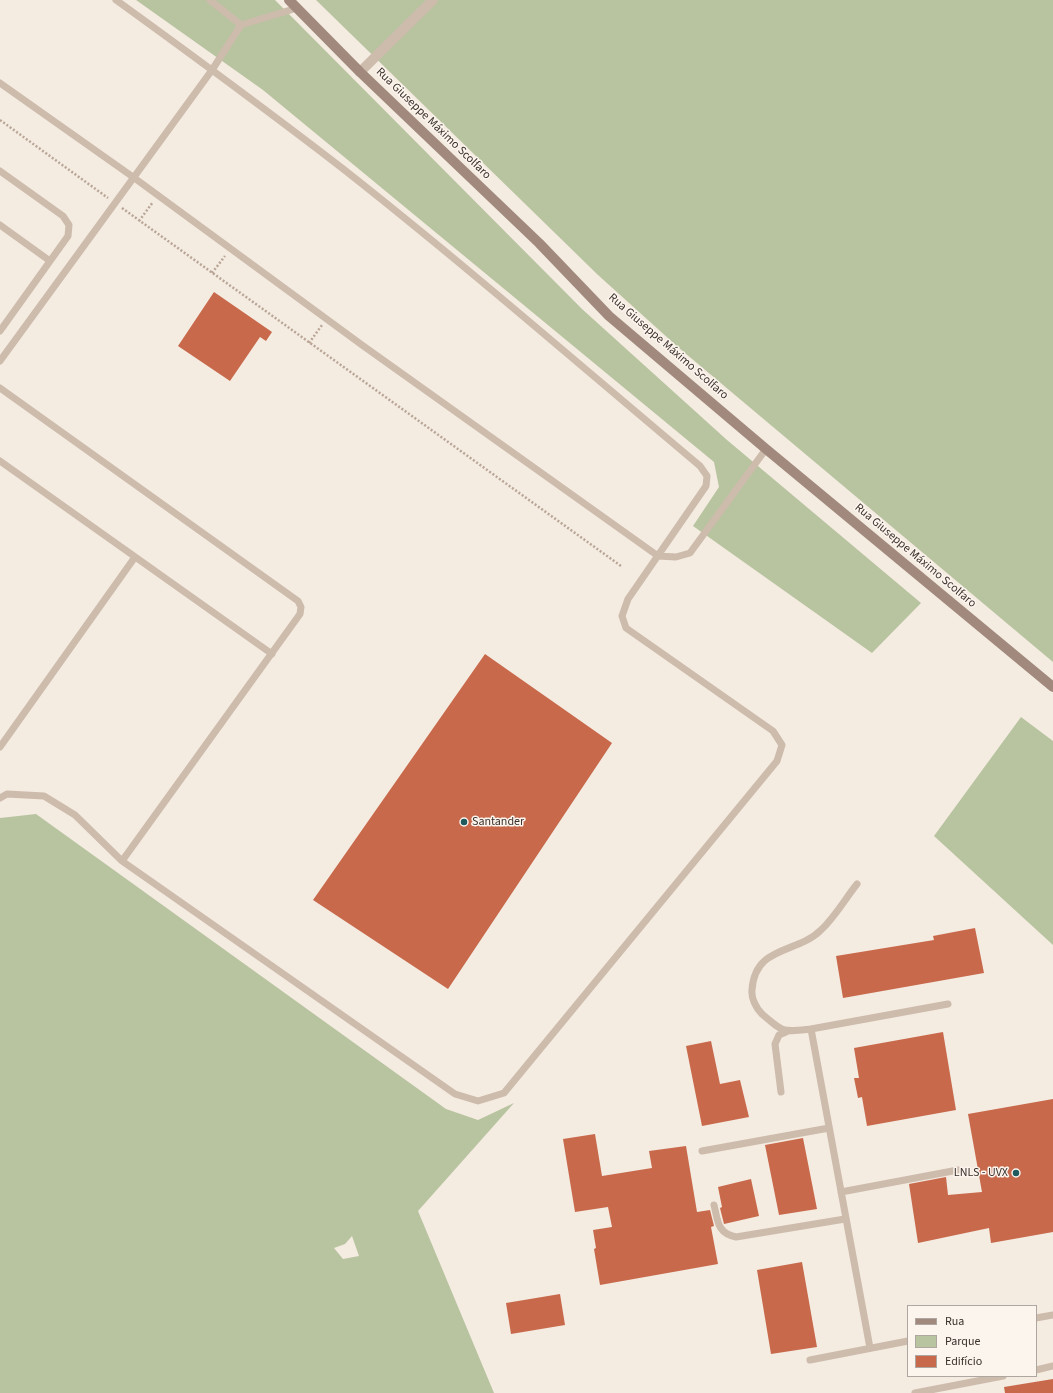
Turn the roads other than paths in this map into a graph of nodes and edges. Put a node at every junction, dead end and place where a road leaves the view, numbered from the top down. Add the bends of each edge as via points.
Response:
1 (116, 0) edge
2 (210, 0) edge
3 (289, 0) edge
4 (433, 0) edge
5 (297, 8) junction
6 (241, 25) junction
7 (212, 70) junction
8 (360, 72) junction
9 (0, 83) edge
10 (0, 171) edge
11 (133, 177) junction
12 (0, 225) edge
13 (50, 260) junction
14 (0, 331) edge
15 (0, 361) edge
16 (0, 388) edge
17 (766, 449) junction
18 (0, 461) edge
19 (658, 556) junction
20 (135, 557) junction
21 (272, 654) junction
22 (1053, 688) edge
23 (0, 747) edge
24 (0, 798) edge
25 (122, 861) junction
26 (857, 884) dead end
27 (948, 1004) dead end
28 (811, 1029) junction
29 (786, 1032) junction
30 (781, 1092) dead end
31 (829, 1128) junction
32 (702, 1151) dead end
33 (958, 1170) dead end
34 (841, 1192) junction
35 (714, 1205) dead end
36 (845, 1219) junction
37 (1053, 1315) edge
38 (1037, 1318) edge
39 (907, 1341) edge
40 (870, 1348) junction
41 (810, 1360) dead end
42 (1053, 1366) edge
43 (1037, 1370) edge
44 (998, 1377) edge
45 (916, 1393) edge

1 - 7 lane
2 - 6 lane
3 - 5 main road, Rua Giuseppe Máximo Scolfaro
4 - 8 street
5 - 6 lane
5 - 8 main road, Rua Giuseppe Máximo Scolfaro
6 - 7 lane
7 - 11 lane
7 - 19 lane via 438,246 700,466 707,476 706,486
8 - 17 main road, Rua Giuseppe Máximo Scolfaro via 539,243 609,316
9 - 11 lane
10 - 13 lane via 63,216 69,225 68,236
11 - 15 lane
11 - 19 lane
12 - 13 lane
13 - 14 lane
16 - 21 lane via 298,601 301,607 300,614
17 - 19 lane via 690,553 676,557
17 - 22 main road, Rua Giuseppe Máximo Scolfaro
18 - 20 lane
19 - 25 lane via 628,599 622,616 626,628 773,731 782,745 777,761 504,1093 478,1101 455,1094
20 - 21 lane
20 - 23 lane
21 - 25 lane
24 - 25 lane via 6,794 44,796 75,815
26 - 29 lane via 822,930 762,962 753,980 752,996 759,1011
27 - 28 lane
28 - 29 lane
28 - 31 lane
29 - 30 lane via 779,1035 775,1044
31 - 32 lane
31 - 34 lane
33 - 34 lane
34 - 36 lane
35 - 36 lane via 720,1229 726,1235 736,1237
36 - 40 lane
37 - 38 lane
39 - 40 lane
40 - 41 lane
42 - 43 lane
44 - 45 lane

